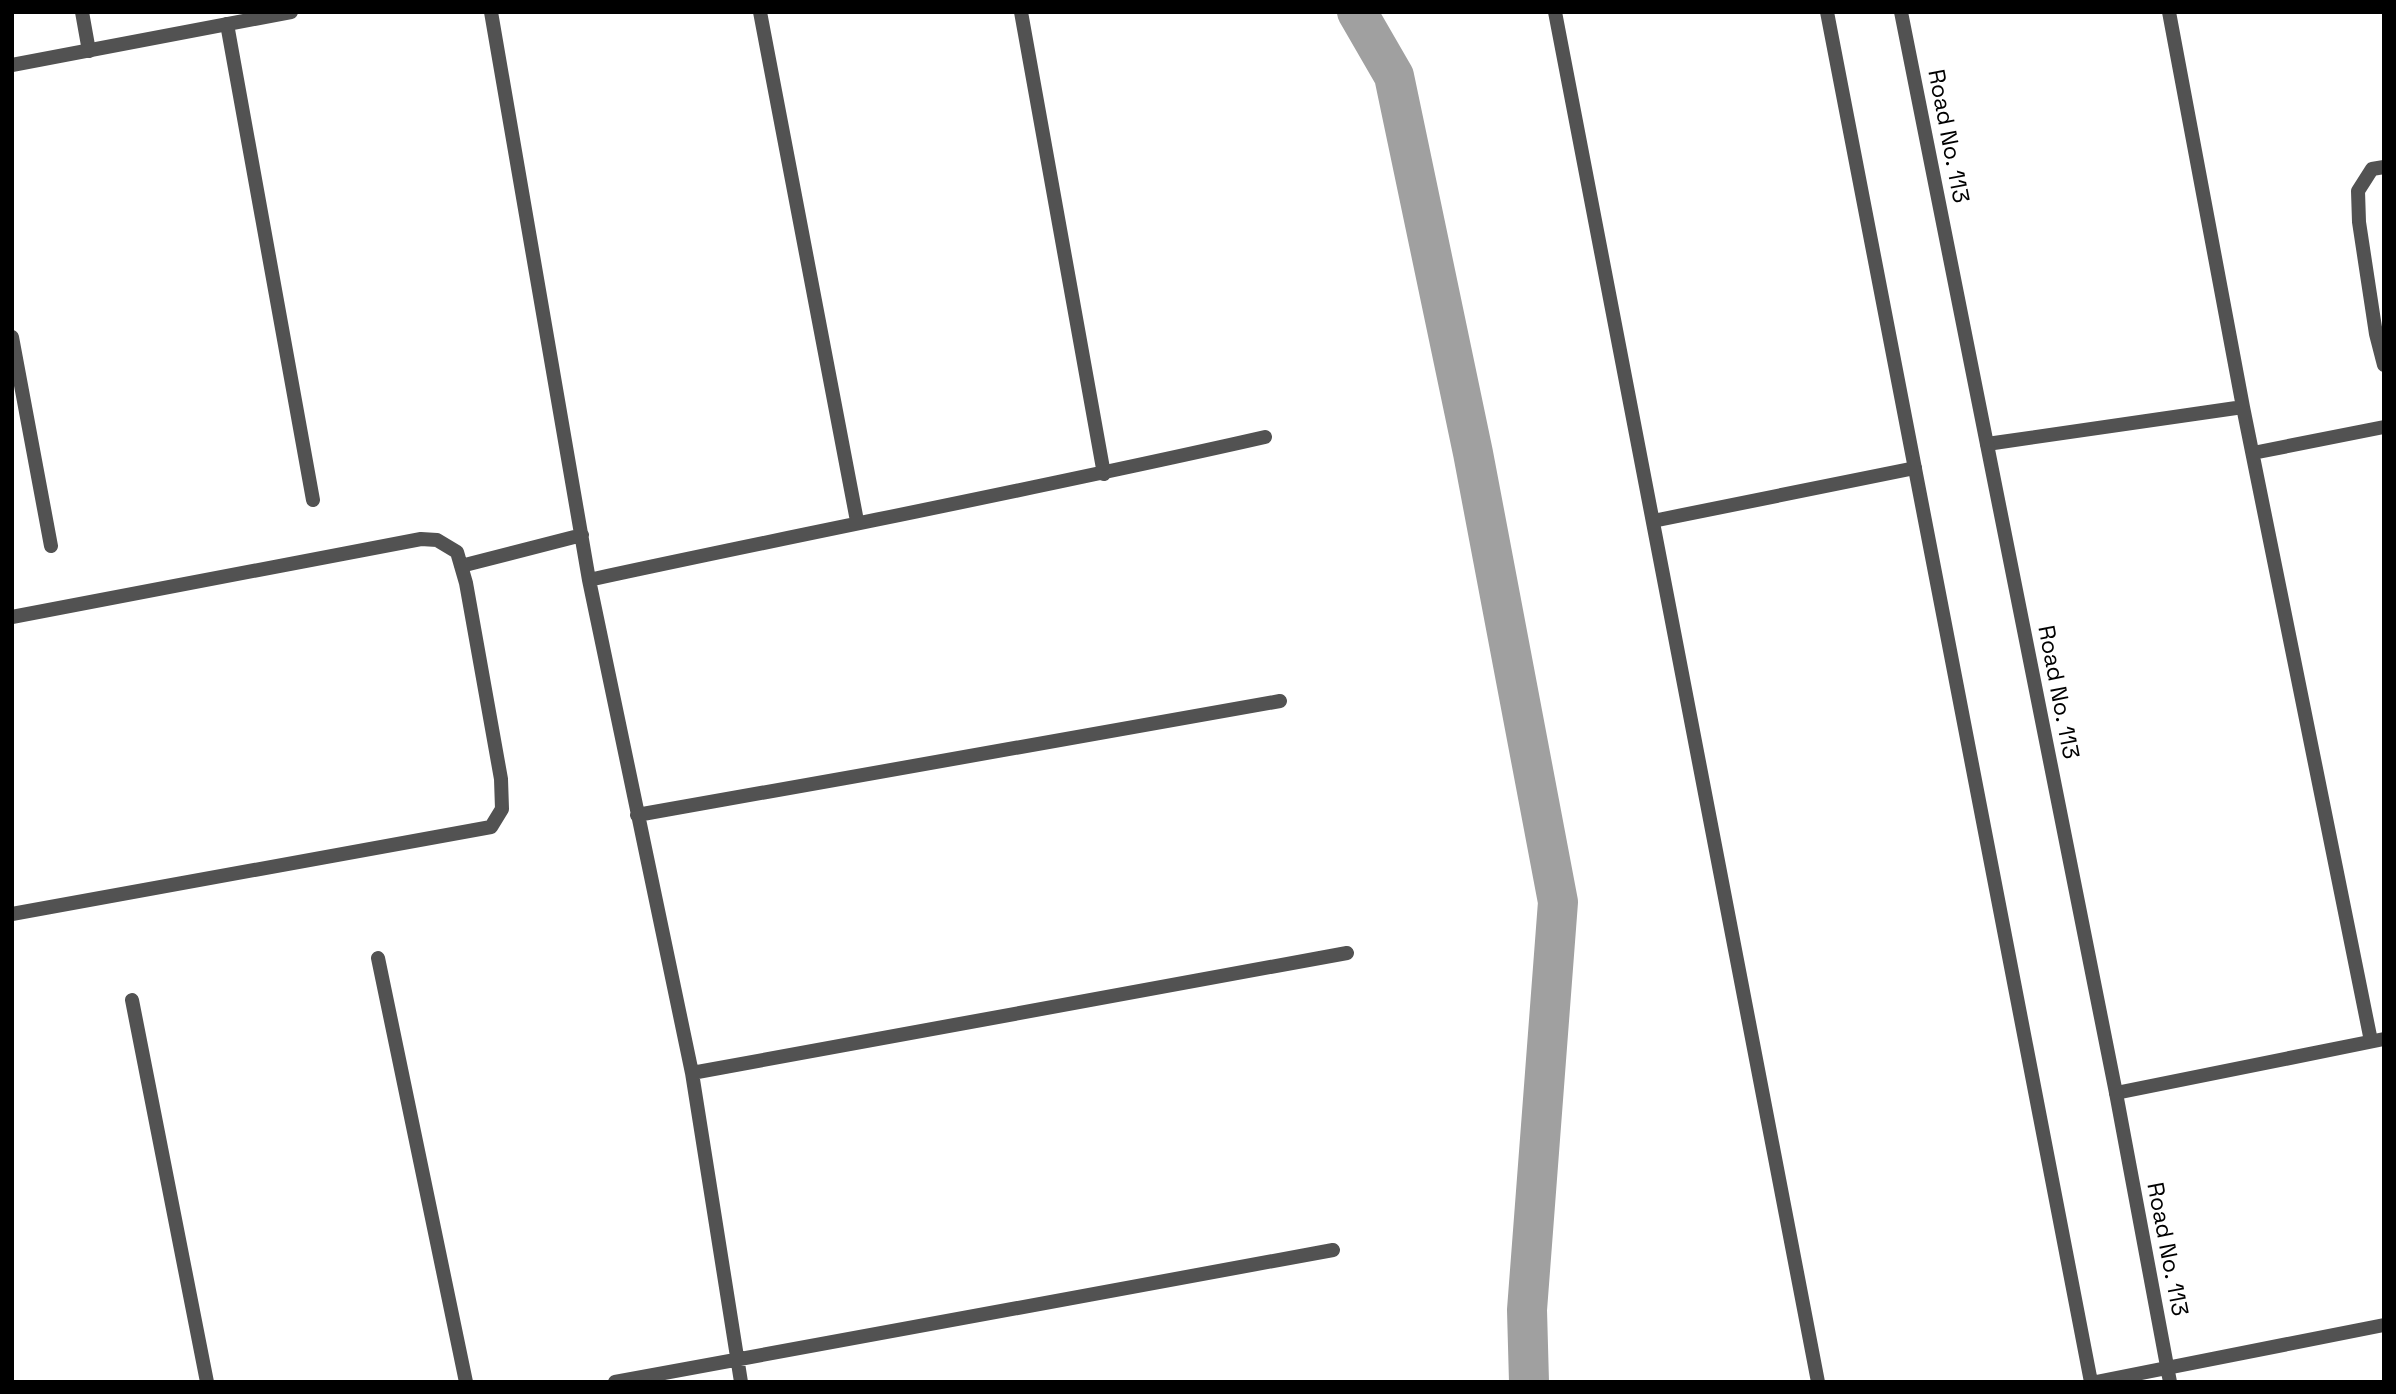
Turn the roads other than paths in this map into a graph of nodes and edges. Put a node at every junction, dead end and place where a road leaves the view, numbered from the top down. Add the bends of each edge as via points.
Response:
1 (82, 12) edge
2 (291, 12) edge
3 (491, 12) edge
4 (760, 12) edge
5 (1021, 12) edge
6 (1555, 12) edge
7 (1827, 12) edge
8 (1901, 12) edge
9 (2169, 12) edge
10 (227, 24) junction
11 (89, 51) junction
12 (12, 65) edge
13 (2384, 167) edge
14 (12, 337) edge
15 (2384, 365) edge
16 (2243, 407) junction
17 (2384, 427) edge
18 (1265, 437) dead end
19 (1987, 444) junction
20 (2253, 453) junction
21 (1915, 468) junction
22 (1104, 474) junction
23 (313, 500) dead end
24 (857, 521) junction
25 (1653, 521) junction
26 (582, 535) junction
27 (51, 546) dead end
28 (461, 566) junction
29 (589, 580) junction
30 (12, 617) edge
31 (1280, 701) dead end
32 (637, 815) junction
33 (12, 914) edge
34 (1347, 953) dead end
35 (378, 958) dead end
36 (132, 1000) dead end
37 (2377, 1040) edge
38 (692, 1073) junction
39 (2116, 1093) junction
40 (1333, 1250) dead end
41 (2384, 1325) edge
42 (737, 1361) junction
43 (2169, 1375) edge
44 (206, 1382) edge
45 (466, 1382) edge
46 (615, 1382) edge
47 (741, 1382) edge
48 (1818, 1382) edge
49 (2091, 1382) edge
50 (2096, 1382) edge

1 - 11 street
2 - 10 street
3 - 26 street
4 - 24 street
5 - 22 street
6 - 25 street
7 - 21 street
8 - 19 street, Road No. 113
9 - 16 street
10 - 11 street
10 - 23 street
11 - 12 street
13 - 15 street via 2372,169 2358,191 2359,222
14 - 27 street
16 - 19 street
16 - 20 street
17 - 20 street
18 - 22 street
19 - 39 street, Road No. 113
20 - 37 street
21 - 25 street
21 - 49 street
22 - 24 street
24 - 29 street
25 - 48 street
26 - 28 street
26 - 29 street
28 - 30 street via 457,552 438,540 421,539
28 - 33 street via 500,779 502,809 491,827
29 - 32 street
31 - 32 street
32 - 38 street
34 - 38 street
35 - 45 street
36 - 44 street
37 - 39 street
38 - 42 street
39 - 43 street, Road No. 113
40 - 42 street
41 - 43 street
42 - 46 street
42 - 47 street
43 - 50 street

